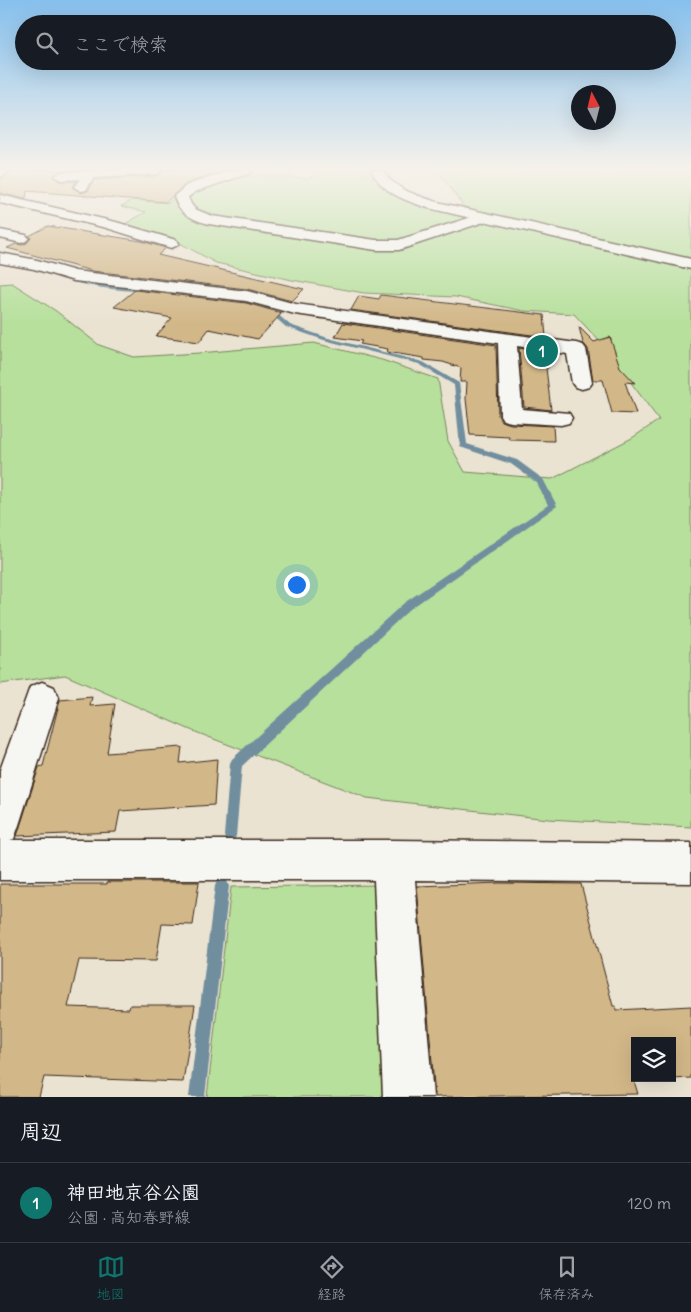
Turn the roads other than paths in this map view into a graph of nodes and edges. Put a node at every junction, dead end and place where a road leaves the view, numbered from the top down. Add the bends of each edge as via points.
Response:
1 (95, 221) edge
2 (217, 221) edge
3 (472, 221) edge
4 (503, 221) edge
5 (0, 234) edge
6 (21, 238) dead end
7 (171, 243) dead end
8 (0, 258) edge
9 (691, 264) edge
10 (507, 339) junction
11 (582, 383) dead end
12 (561, 418) dead end
13 (42, 698) dead end
14 (0, 825) edge
15 (0, 860) edge
16 (393, 860) junction
17 (691, 863) edge
18 (408, 1097) edge

1 - 7 street
2 - 3 street via 376,245 399,245
4 - 9 street
5 - 6 street
8 - 10 street via 74,276 247,296 295,309
10 - 11 street via 576,349
10 - 12 street via 511,415
13 - 14 street
15 - 16 street
16 - 17 street
16 - 18 street

